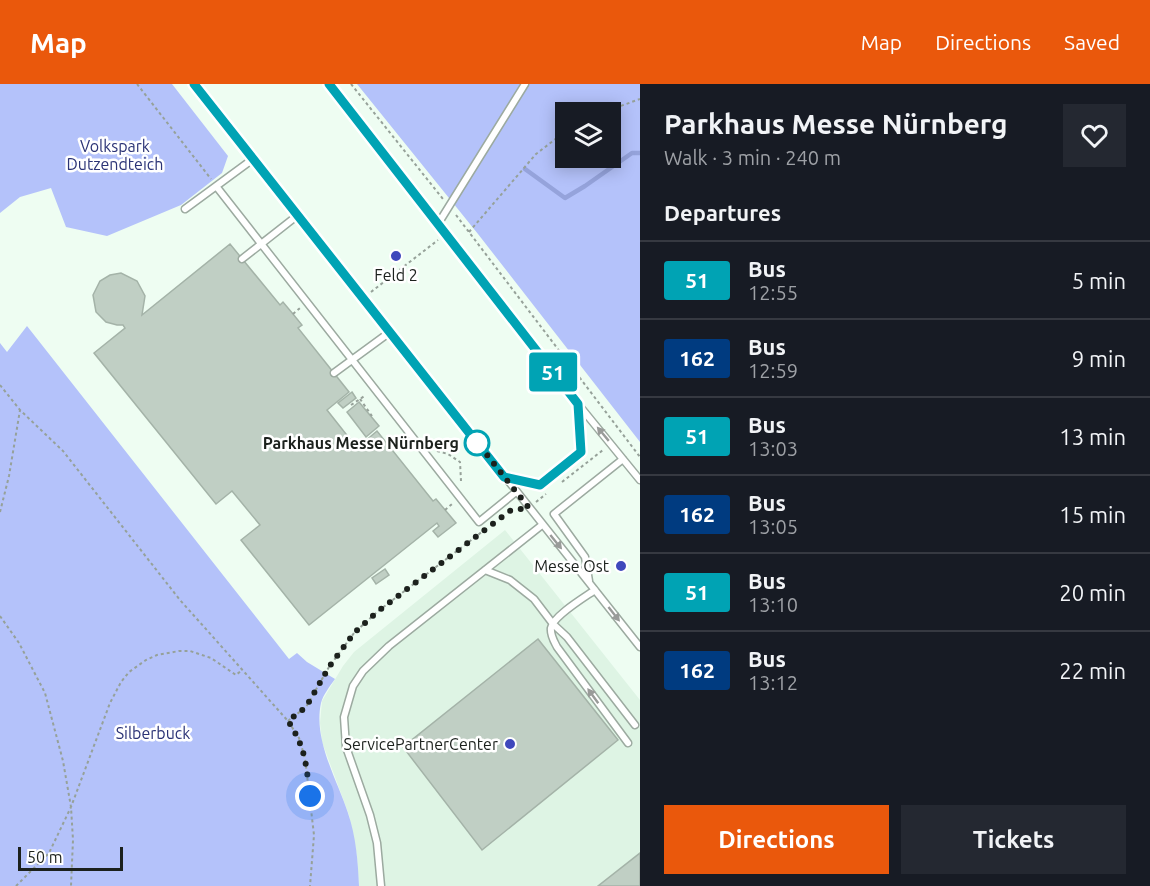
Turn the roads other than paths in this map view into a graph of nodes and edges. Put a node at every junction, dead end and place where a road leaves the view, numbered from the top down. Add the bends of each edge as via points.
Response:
1 (194, 84) edge
2 (329, 84) edge
3 (525, 84) edge
4 (253, 159) junction
5 (216, 186) junction
6 (184, 209) dead end
7 (298, 215) junction
8 (438, 224) junction
9 (261, 244) junction
10 (242, 259) dead end
11 (390, 332) junction
12 (353, 359) junction
13 (334, 374) dead end
14 (578, 404) junction
15 (623, 459) junction
16 (504, 477) junction
17 (640, 480) edge
18 (516, 492) junction
19 (543, 525) junction
20 (485, 570) junction
21 (589, 581) junction
22 (595, 590) junction
23 (553, 624) junction
24 (640, 646) edge
25 (635, 725) dead end
26 (628, 743) dead end
27 (381, 886) edge

1 - 4 lane
2 - 8 lane
3 - 8 lane
4 - 5 lane
4 - 7 lane
5 - 6 lane
5 - 9 lane
7 - 9 lane
7 - 11 lane
8 - 14 lane
9 - 10 lane
9 - 12 lane
11 - 12 lane
11 - 16 lane
12 - 13 lane
12 - 18 lane via 478,522
15 -> 14 lane
14 - 16 lane via 581,452 540,485
15 - 17 lane
15 - 21 lane via 554,514 585,557
16 - 18 lane
18 - 19 lane
19 - 20 lane
19 -> 21 lane
20 - 23 lane via 525,590
20 - 27 lane via 374,658 353,686 347,702 346,747 370,815
21 - 22 lane
22 - 23 lane
22 -> 24 lane
23 - 25 lane
26 -> 23 lane via 557,647 552,636

